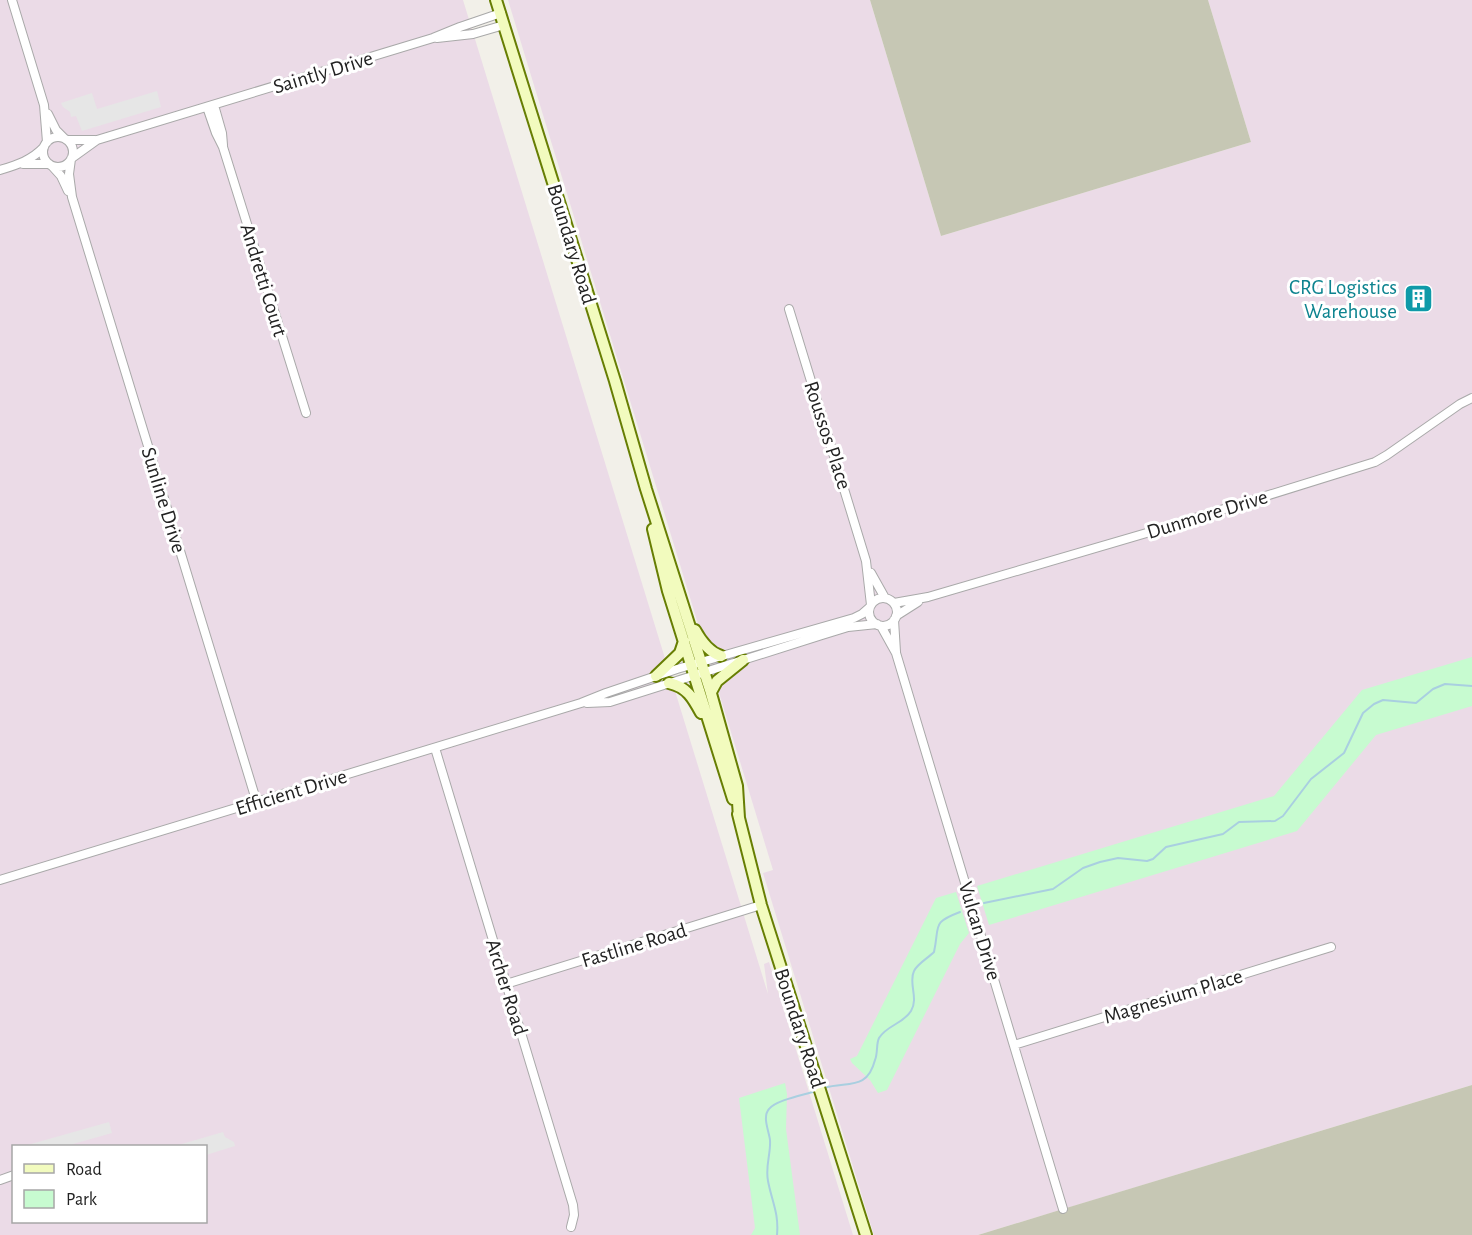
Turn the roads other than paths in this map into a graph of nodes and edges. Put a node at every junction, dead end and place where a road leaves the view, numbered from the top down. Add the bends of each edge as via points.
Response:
1 (12, 0) edge
2 (496, 0) edge
3 (501, 13) junction
4 (504, 25) junction
5 (433, 38) junction
6 (44, 105) junction
7 (211, 106) junction
8 (66, 140) junction
9 (97, 140) junction
10 (46, 144) junction
11 (72, 159) junction
12 (21, 164) junction
13 (51, 165) junction
14 (0, 170) edge
15 (72, 197) junction
16 (789, 309) dead end
17 (1472, 398) edge
18 (306, 414) dead end
19 (646, 489) junction
20 (866, 561) junction
21 (928, 597) junction
22 (885, 598) junction
23 (894, 603) junction
24 (871, 606) junction
25 (685, 612) junction
26 (895, 618) junction
27 (879, 625) junction
28 (684, 641) junction
29 (896, 653) junction
30 (721, 656) junction
31 (743, 660) junction
32 (698, 669) junction
33 (656, 676) junction
34 (669, 683) junction
35 (711, 692) junction
36 (581, 703) junction
37 (713, 735) junction
38 (435, 748) junction
39 (257, 803) junction
40 (739, 819) junction
41 (0, 880) edge
42 (761, 905) junction
43 (1331, 947) dead end
44 (506, 984) junction
45 (1014, 1044) junction
46 (1063, 1209) dead end
47 (571, 1227) dead end
48 (866, 1235) edge

1 - 6 street
2 - 3 main road, Boundary Road
3 - 4 main road, Boundary Road
3 - 5 street, Saintly Drive
4 - 5 street, Saintly Drive via 473,34
4 - 19 main road, Boundary Road
5 - 7 street, Saintly Drive
6 - 8 street via 56,130
6 - 10 street
7 - 9 street, Saintly Drive
7 - 18 street, Andretti Court
8 - 9 street, Saintly Drive
8 - 10 street via 56,138
8 - 11 street via 72,148
9 - 11 street, Saintly Drive
10 - 12 street
10 - 13 street via 44,154
11 - 13 street via 62,167
11 - 15 street, Sunline Drive
12 - 13 street
12 - 14 street
13 - 15 street, Sunline Drive
15 - 39 street, Sunline Drive
16 - 20 street, Roussos Place
17 - 21 street, Dunmore Drive via 1375,462
19 - 25 main road, Boundary Road
19 - 28 main road, Boundary Road via 668,591
20 - 22 street, Roussos Place
20 - 24 street, Roussos Place
21 - 23 street, Dunmore Drive
21 - 26 street, Dunmore Drive
22 - 23 street
22 - 24 street via 877,599
23 - 26 street
24 - 27 street via 871,619
24 - 30 street via 854,618
25 - 30 main road via 700,638 714,654
25 - 32 main road, Boundary Road
26 - 27 street via 890,624
26 - 29 street, Vulcan Drive
27 - 29 street, Vulcan Drive
27 - 31 street via 848,627
28 - 32 main road, Boundary Road
28 - 33 main road via 680,653
29 - 45 street, Vulcan Drive
30 - 32 street
31 - 32 street
31 - 35 main road via 717,681
32 - 33 street, Efficient Drive
32 - 34 street, Efficient Drive
32 - 35 main road, Boundary Road
32 - 37 main road, Boundary Road
33 - 36 street, Efficient Drive
34 - 36 street, Efficient Drive via 610,702
34 - 37 main road via 688,692
35 - 40 main road, Boundary Road via 737,786
36 - 38 street, Efficient Drive
37 - 40 main road, Boundary Road
38 - 39 street, Efficient Drive
38 - 44 street, Archer Road
39 - 41 street, Efficient Drive
40 - 42 main road, Boundary Road
42 - 44 street, Fastline Road
42 - 48 main road, Boundary Road
43 - 45 street, Magnesium Place
44 - 47 street, Archer Road via 573,1205
45 - 46 street, Vulcan Drive

